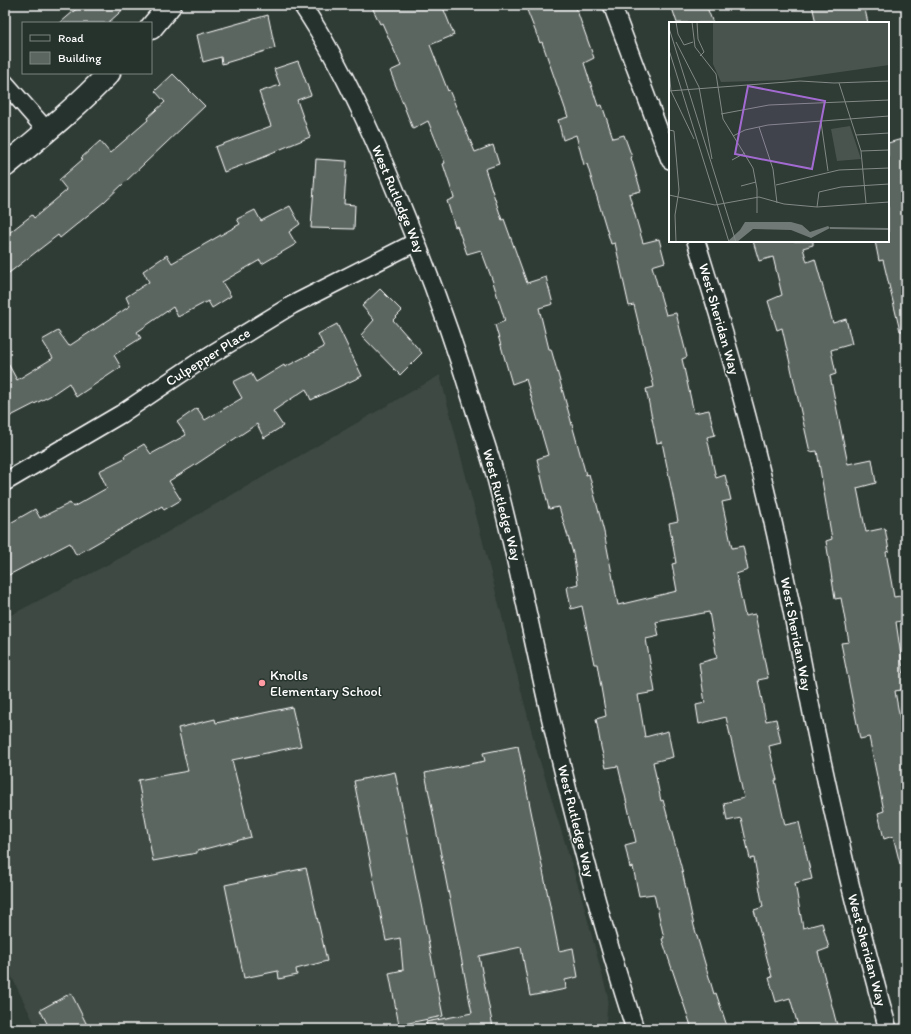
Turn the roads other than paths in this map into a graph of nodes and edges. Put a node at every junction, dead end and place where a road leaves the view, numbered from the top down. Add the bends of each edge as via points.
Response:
1 (170, 5) edge
2 (302, 5) edge
3 (612, 5) edge
4 (152, 27) edge
5 (108, 74) edge
6 (5, 83) edge
7 (47, 131) junction
8 (669, 157) edge
9 (5, 166) edge
10 (416, 242) junction
11 (696, 242) edge
12 (5, 482) edge
13 (635, 1029) edge
14 (888, 1029) edge

1 - 4 street
2 - 10 street, West Rutledge Way via 353,96
3 - 8 street
5 - 7 street
6 - 7 street
7 - 9 street
10 - 12 street, Culpepper Place via 292,304 121,414
10 - 13 street, West Rutledge Way via 460,361 493,468 585,858 615,968
11 - 14 street, West Sheridan Way via 721,318 750,429 783,568 845,864

